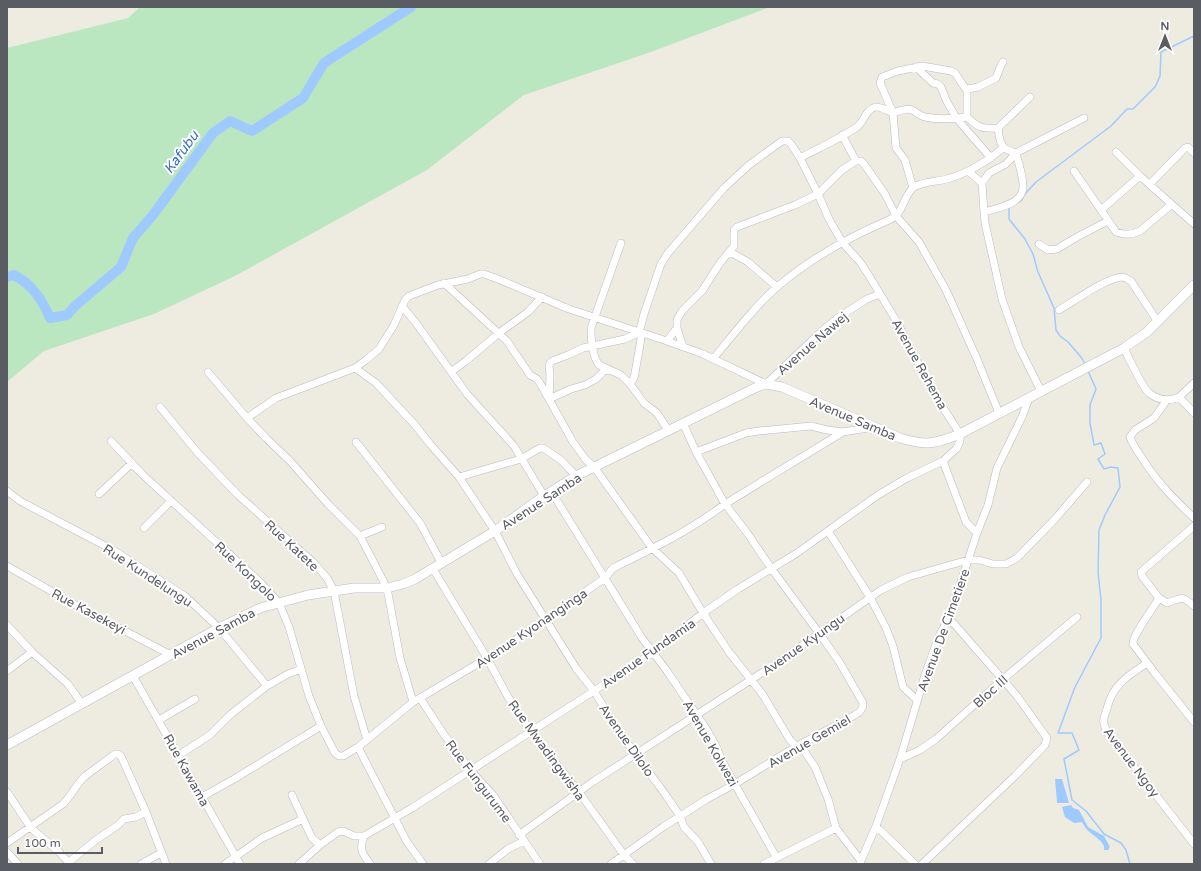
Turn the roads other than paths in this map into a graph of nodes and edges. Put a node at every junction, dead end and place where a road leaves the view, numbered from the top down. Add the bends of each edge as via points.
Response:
1 (1003, 62) dead end
2 (916, 67) junction
3 (967, 91) junction
4 (1030, 97) dead end
5 (893, 113) junction
6 (967, 117) junction
7 (1084, 118) dead end
8 (957, 119) junction
9 (998, 128) junction
10 (842, 135) junction
11 (1003, 148) junction
12 (1116, 152) dead end
13 (1016, 153) junction
14 (1194, 153) edge
15 (800, 158) junction
16 (991, 158) junction
17 (856, 161) junction
18 (1074, 170) dead end
19 (969, 172) junction
20 (1140, 176) junction
21 (982, 183) junction
22 (1150, 184) junction
23 (912, 188) junction
24 (818, 194) junction
25 (1171, 205) junction
26 (1101, 210) junction
27 (984, 212) junction
28 (896, 216) junction
29 (1108, 221) junction
30 (1194, 224) edge
31 (621, 242) dead end
32 (842, 242) junction
33 (1039, 244) dead end
34 (730, 252) junction
35 (444, 283) junction
36 (1194, 285) edge
37 (777, 287) junction
38 (880, 294) junction
39 (542, 297) junction
40 (402, 306) junction
41 (1059, 310) dead end
42 (595, 317) junction
43 (1158, 322) junction
44 (677, 328) junction
45 (640, 332) junction
46 (498, 333) junction
47 (668, 341) junction
48 (592, 345) junction
49 (683, 347) junction
50 (1124, 348) junction
51 (713, 359) junction
52 (355, 368) junction
53 (610, 370) junction
54 (452, 371) junction
55 (208, 372) dead end
56 (1194, 383) edge
57 (630, 384) junction
58 (766, 384) junction
59 (1041, 391) junction
60 (1029, 398) junction
61 (1179, 398) junction
62 (549, 399) junction
63 (1167, 400) junction
64 (160, 408) dead end
65 (999, 413) junction
66 (1194, 413) edge
67 (247, 418) junction
68 (683, 423) junction
69 (874, 427) junction
70 (668, 430) junction
71 (843, 432) junction
72 (960, 434) junction
73 (111, 441) dead end
74 (356, 442) dead end
75 (696, 452) junction
76 (521, 459) junction
77 (944, 461) junction
78 (132, 463) junction
79 (594, 467) junction
80 (576, 476) junction
81 (459, 477) junction
82 (1087, 482) dead end
83 (7, 491) edge
84 (99, 494) dead end
85 (547, 494) junction
86 (171, 501) junction
87 (726, 504) junction
88 (1194, 518) edge
89 (1194, 526) edge
90 (382, 527) dead end
91 (144, 528) dead end
92 (495, 531) junction
93 (828, 531) junction
94 (976, 533) junction
95 (360, 536) junction
96 (652, 548) junction
97 (968, 560) junction
98 (442, 564) junction
99 (7, 566) edge
100 (771, 568) junction
101 (433, 569) junction
102 (14, 570) junction
103 (7, 574) edge
104 (605, 578) junction
105 (387, 588) junction
106 (334, 591) junction
107 (870, 597) junction
108 (1159, 598) junction
109 (279, 603) junction
110 (1194, 606) edge
111 (703, 613) junction
112 (1077, 617) dead end
113 (545, 618) junction
114 (949, 618) junction
115 (7, 625) edge
116 (219, 628) junction
117 (820, 633) junction
118 (32, 652) junction
119 (654, 652) junction
120 (171, 655) junction
121 (487, 658) junction
122 (1147, 663) junction
123 (301, 668) junction
124 (7, 671) edge
125 (133, 676) junction
126 (752, 679) junction
127 (1002, 680) junction
128 (268, 686) junction
129 (594, 691) junction
130 (420, 698) junction
131 (195, 699) dead end
132 (917, 700) junction
133 (413, 702) junction
134 (82, 704) junction
135 (696, 716) junction
136 (159, 720) junction
137 (1194, 722) edge
138 (321, 726) junction
139 (531, 732) junction
140 (367, 740) junction
141 (7, 745) edge
142 (797, 746) junction
143 (358, 747) junction
144 (636, 754) junction
145 (179, 755) junction
146 (339, 756) joint
147 (900, 759) junction
148 (471, 771) junction
149 (735, 784) junction
150 (7, 792) edge
151 (579, 792) junction
152 (292, 795) dead end
153 (202, 797) junction
154 (146, 812) junction
155 (680, 816) junction
156 (395, 818) junction
157 (303, 819) junction
158 (876, 826) junction
159 (31, 828) junction
160 (836, 828) junction
161 (364, 836) junction
162 (522, 838) junction
163 (7, 843) edge
164 (1194, 844) edge
165 (320, 845) junction
166 (7, 852) edge
167 (161, 853) junction
168 (624, 855) junction
169 (236, 857) junction
170 (776, 857) junction
171 (860, 862) edge
172 (70, 863) edge
173 (18, 864) edge
174 (141, 864) edge
175 (166, 864) edge
176 (225, 864) edge
177 (240, 864) edge
178 (298, 864) edge
179 (370, 864) edge
180 (423, 864) edge
181 (489, 864) edge
182 (540, 864) edge
183 (611, 864) edge
184 (633, 864) edge
185 (711, 864) edge
186 (764, 864) edge
187 (915, 864) edge
188 (922, 864) edge

1 - 3 street via 996,78
2 - 3 street via 951,71
2 - 5 street via 882,77 880,83
2 - 8 street via 941,87
3 - 6 street
4 - 9 street
5 - 8 street via 905,109 927,118
5 - 10 street via 875,107 865,115 858,126
5 - 23 street via 896,148 905,160
6 - 8 street
6 - 9 street via 983,129
7 - 13 street
8 - 16 street
9 - 11 street
10 - 15 street
10 - 17 street
11 - 13 street
11 - 16 street
12 - 20 street
13 - 21 street via 1006,164 989,173
13 - 27 street via 1022,192 1007,206
14 - 22 street via 1188,147 1185,148
15 - 24 street, Avenue Rehema
15 - 45 street, Avenue Rehema via 788,140 782,141 724,188 664,259
16 - 19 street
17 - 24 street via 842,170
17 - 28 street via 864,164 885,194
18 - 26 street
19 - 21 street
19 - 23 street
20 - 22 street
20 - 26 street
21 - 27 street
22 - 25 street
23 - 28 street
24 - 32 street, Avenue Rehema
24 - 34 street via 737,227 734,230 734,246
25 - 29 street via 1136,233 1116,232
25 - 30 street
26 - 29 street
27 - 59 street via 999,287 1019,347
28 - 32 street
28 - 65 street via 919,242 946,290
29 - 33 street via 1057,249 1048,250
31 - 42 street
32 - 37 street via 818,256
32 - 38 street, Avenue Rehema via 860,262
34 - 37 street via 748,262
34 - 44 street via 702,291 682,311 677,320
35 - 39 street via 484,274
35 - 40 street via 409,296
35 - 46 street
36 - 43 street, Avenue Samba
37 - 51 street
38 - 58 street, Avenue Nawej via 839,317
38 - 72 street, Avenue Rehema via 933,392
39 - 42 street
39 - 46 street via 528,312
40 - 52 street via 394,325 379,348
40 - 54 street, Avenue Kolwezi
41 - 43 street via 1099,286 1124,277 1131,281
42 - 45 street
42 - 48 street
43 - 50 street, Avenue Samba
44 - 47 street
44 - 49 street
45 - 47 street
45 - 48 street via 625,339
45 - 57 street via 635,373
46 - 54 street
46 - 62 street via 507,341 530,375 537,379
47 - 49 street
48 - 53 street via 596,361
48 - 62 street via 550,363
49 - 51 street
50 - 59 street, Avenue Samba
50 - 63 street via 1148,392
51 - 58 street
52 - 67 street via 276,398
52 - 81 street, Avenue Dilolo via 376,383 415,424
53 - 57 street via 622,375
53 - 62 street via 604,371 596,379
54 - 76 street, Avenue Kolwezi via 467,394 514,446
55 - 67 street
56 - 61 street
57 - 70 street via 644,403 657,413
58 - 68 street, Avenue Samba
58 - 69 street, Avenue Samba via 782,387
59 - 60 street, Avenue Samba
60 - 65 street, Avenue Samba
60 - 94 street, Avenue De Cimetiere via 997,468 988,505
61 - 63 street
61 - 66 street
62 - 79 street via 573,442
63 - 88 street via 1154,418 1135,430 1130,437 1153,475
64 - 106 street, Rue Katete via 238,495 314,563
65 - 72 street, Avenue Samba
67 - 95 street
68 - 70 street, Avenue Samba
68 - 75 street, Avenue Gemiel
69 - 71 street
69 - 72 street, Avenue Samba via 917,443 942,442
70 - 79 street, Avenue Samba
71 - 75 street via 811,426 759,431 746,433
71 - 87 street, Avenue Kyonanginga
72 - 77 street, Avenue Fundamia via 957,448
73 - 78 street, Rue Kongolo
74 - 98 street via 420,523
75 - 87 street, Avenue Gemiel
76 - 80 street via 543,448 561,460
76 - 81 street
76 - 85 street, Avenue Kolwezi
77 - 93 street, Avenue Fundamia via 893,485
77 - 94 street via 966,522
78 - 84 street
78 - 86 street, Rue Kongolo
79 - 80 street, Avenue Samba
79 - 96 street
80 - 85 street, Avenue Samba
81 - 92 street, Avenue Dilolo
82 - 97 street, Avenue Kyungu via 1016,558 1006,564
83 - 116 street, Rue Kundelungu via 20,501 113,550 174,588
85 - 92 street, Avenue Samba
85 - 104 street, Avenue Kolwezi
86 - 91 street
86 - 109 street, Rue Kongolo via 261,583
87 - 96 street, Avenue Kyonanginga via 687,531
87 - 100 street, Avenue Gemiel
89 - 108 street via 1141,572
90 - 95 street
92 - 98 street, Avenue Samba
92 - 113 street, Avenue Dilolo via 517,574
93 - 100 street, Avenue Fundamia
93 - 107 street
94 - 97 street, Avenue De Cimetiere
95 - 105 street
96 - 104 street, Avenue Kyonanginga via 613,568
96 - 111 street via 679,573
97 - 107 street, Avenue Kyungu via 903,578
97 - 114 street, Avenue De Cimetiere
98 - 101 street, Avenue Samba
99 - 102 street, Rue Kasekeyi
100 - 111 street, Avenue Fundamia
100 - 117 street, Avenue Gemiel
101 - 105 street, Avenue Samba via 403,584
101 - 121 street, Rue Mwadingwisha
102 - 103 street
102 - 120 street, Rue Kasekeyi
104 - 113 street, Avenue Kyonanginga
104 - 119 street, Avenue Kolwezi via 642,638
105 - 106 street, Avenue Samba
105 - 133 street via 400,658
106 - 109 street, Avenue Samba
106 - 140 street, Rue Katete via 354,696
107 - 117 street, Avenue Kyungu
107 - 132 street via 886,628 902,687
108 - 110 street via 1167,603 1184,598
108 - 122 street via 1132,640
109 - 116 street, Avenue Samba via 260,608
109 - 123 street, Rue Kongolo
111 - 119 street, Avenue Fundamia
111 - 126 street via 729,652
112 - 127 street, Bloc III
113 - 121 street, Avenue Kyonanginga
113 - 129 street, Avenue Dilolo via 576,668
114 - 127 street
114 - 132 street, Avenue De Cimetiere via 939,636
115 - 118 street
116 - 120 street, Avenue Samba
116 - 128 street, Rue Kundelungu
117 - 126 street, Avenue Kyungu
117 - 142 street, Avenue Gemiel via 840,663 863,707 855,715
118 - 124 street
118 - 134 street via 68,684
119 - 129 street, Avenue Fundamia
119 - 135 street, Avenue Kolwezi
120 - 125 street, Avenue Samba
121 - 130 street, Avenue Kyonanginga
121 - 139 street, Rue Mwadingwisha
122 - 137 street
122 - 164 street, Avenue Ngoy via 1116,688 1103,723 1107,732
123 - 128 street
123 - 138 street, Rue Kongolo
125 - 134 street, Avenue Samba
125 - 136 street, Rue Kawama
126 - 135 street, Avenue Kyungu
126 - 142 street via 790,740
127 - 147 street, Bloc III via 936,740
127 - 188 street via 1017,696 1047,738 1045,745
128 - 145 street via 230,714 210,735
129 - 139 street, Avenue Fundamia
129 - 144 street, Avenue Dilolo
130 - 133 street, Avenue Kyonanginga
130 - 148 street, Rue Fungurume
131 - 136 street
132 - 147 street, Avenue De Cimetiere
133 - 140 street, Avenue Kyonanginga
134 - 141 street, Avenue Samba
135 - 144 street, Avenue Kyungu
135 - 149 street, Avenue Kolwezi via 707,730
136 - 145 street, Rue Kawama
138 - 146 street, Rue Kongolo
138 - 153 street
139 - 148 street, Avenue Fundamia
139 - 151 street, Rue Mwadingwisha
140 - 143 street, Avenue Kyonanginga
142 - 149 street, Avenue Gemiel
142 - 160 street via 803,749 815,767
143 - 146 street, Avenue Kyonanginga
143 - 156 street
144 - 151 street, Avenue Kyungu
144 - 155 street, Avenue Dilolo
145 - 153 street, Rue Kawama
147 - 158 street, Avenue De Cimetiere
148 - 156 street, Avenue Fundamia
148 - 162 street, Rue Fungurume via 492,795
149 - 155 street, Avenue Gemiel
149 - 170 street, Avenue Kolwezi
150 - 159 street
151 - 162 street, Avenue Kyungu
151 - 168 street, Rue Mwadingwisha
152 - 157 street
153 - 169 street, Rue Kawama
154 - 159 street via 121,756 115,754 84,777 71,797
154 - 167 street
154 - 172 street via 121,820
155 - 168 street, Avenue Gemiel
155 - 185 street, Avenue Dilolo via 684,827 698,842
156 - 161 street, Avenue Fundamia
156 - 180 street via 407,842
157 - 165 street via 312,838
157 - 169 street via 262,838
158 - 171 street, Avenue De Cimetiere
158 - 187 street
159 - 163 street
159 - 172 street
160 - 170 street
160 - 171 street
161 - 165 street via 338,832
161 - 179 street via 362,851
162 - 181 street, Avenue Kyungu
162 - 182 street, Rue Fungurume
165 - 178 street
166 - 173 street
167 - 174 street
167 - 175 street
168 - 183 street, Avenue Gemiel
168 - 184 street, Rue Mwadingwisha
169 - 176 street
169 - 177 street, Rue Kawama
170 - 186 street

